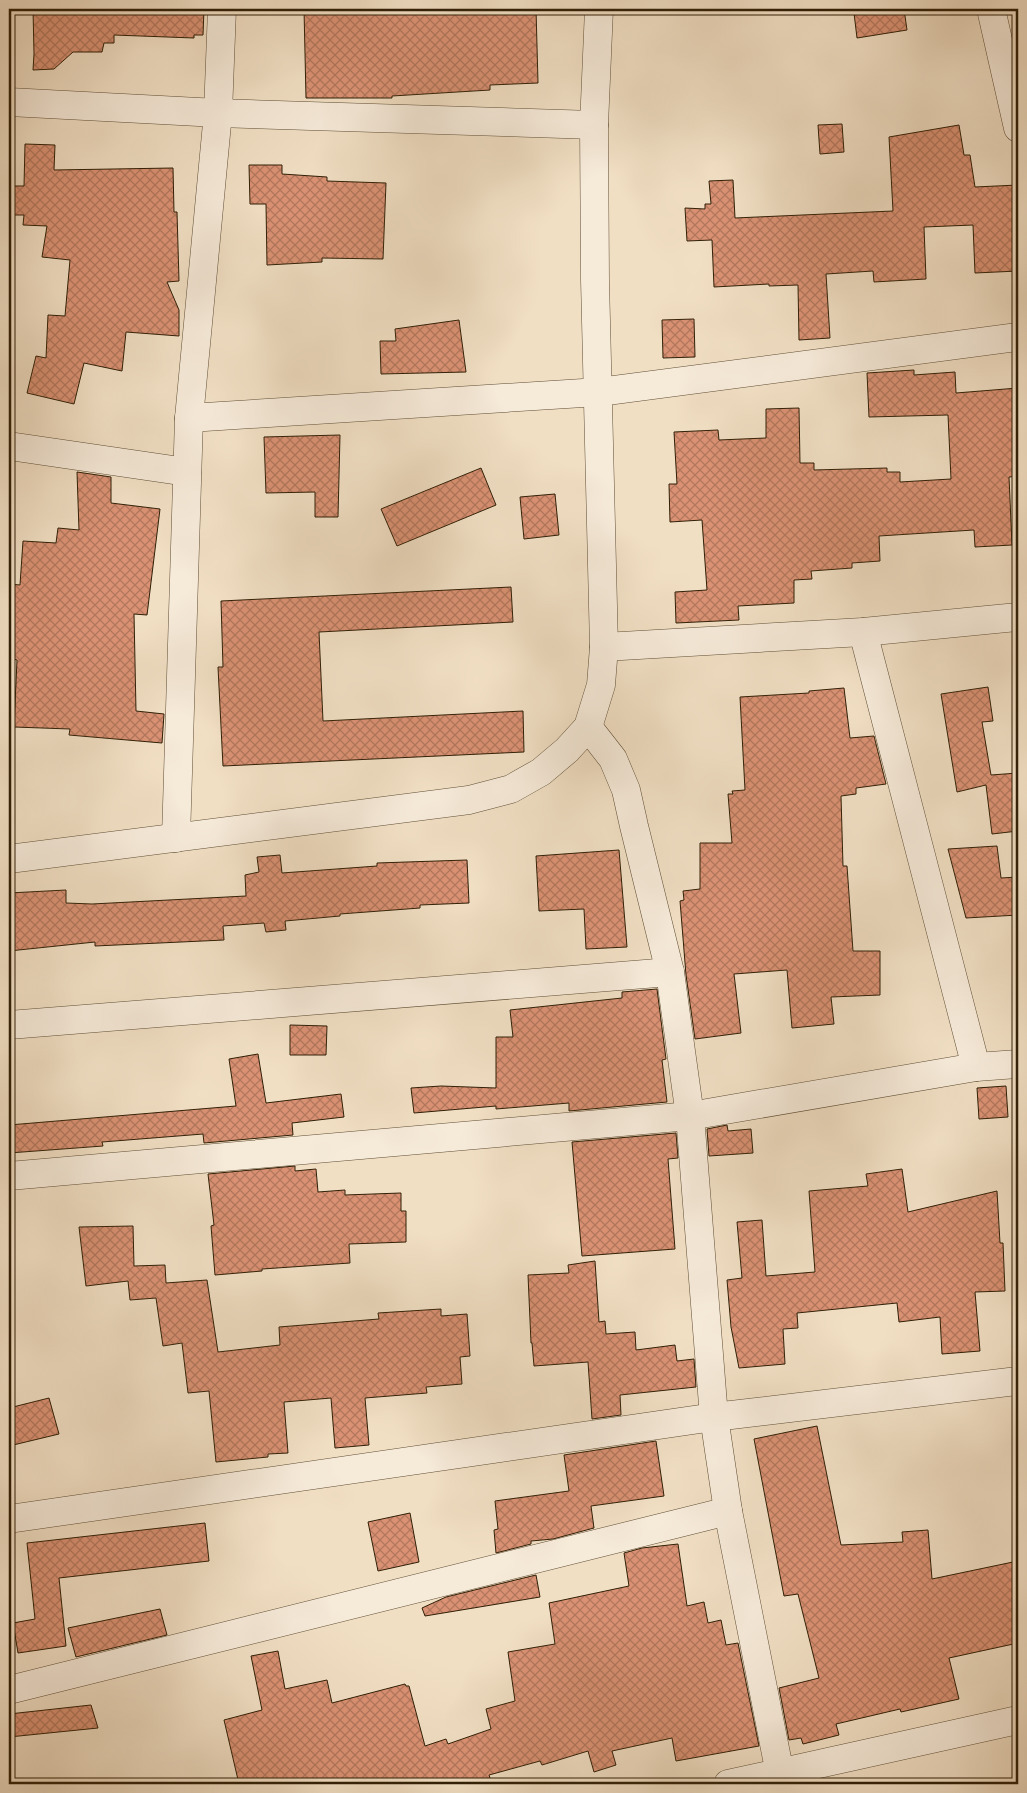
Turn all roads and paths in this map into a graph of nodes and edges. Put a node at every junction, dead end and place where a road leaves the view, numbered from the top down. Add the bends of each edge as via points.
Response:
1 (222, 9) edge
2 (599, 9) edge
3 (991, 9) edge
4 (9, 102) edge
5 (218, 113) junction
6 (594, 125) junction
7 (1018, 128) edge
8 (1018, 338) edge
9 (599, 392) junction
10 (189, 418) junction
11 (9, 446) edge
12 (187, 472) junction
13 (1018, 618) edge
14 (863, 632) junction
15 (604, 647) junction
16 (588, 727) junction
17 (176, 838) junction
18 (9, 859) edge
19 (670, 972) junction
20 (9, 1025) edge
21 (1018, 1064) edge
22 (976, 1067) junction
23 (690, 1116) junction
24 (9, 1176) edge
25 (1018, 1380) edge
26 (714, 1417) junction
27 (728, 1511) junction
28 (9, 1519) edge
29 (9, 1690) edge
30 (1018, 1720) edge
31 (781, 1778) edge
32 (728, 1784) edge

1 - 5 street
2 - 6 street
3 - 7 street
4 - 5 street
5 - 6 street
5 - 10 street
6 - 9 street
8 - 9 street
9 - 10 street
9 - 15 street
10 - 12 street
11 - 12 street
12 - 17 street
13 - 14 street
14 - 15 street
14 - 22 street
15 - 16 street via 600,685
16 - 17 street via 541,772 511,789 477,798
16 - 19 street via 613,759 626,790
17 - 18 street
19 - 20 street
19 - 23 street
21 - 22 street
22 - 23 street
23 - 24 street
23 - 26 street
25 - 26 street
26 - 27 street
26 - 28 street
27 - 29 street
27 - 31 street
30 - 31 street
31 - 32 street

